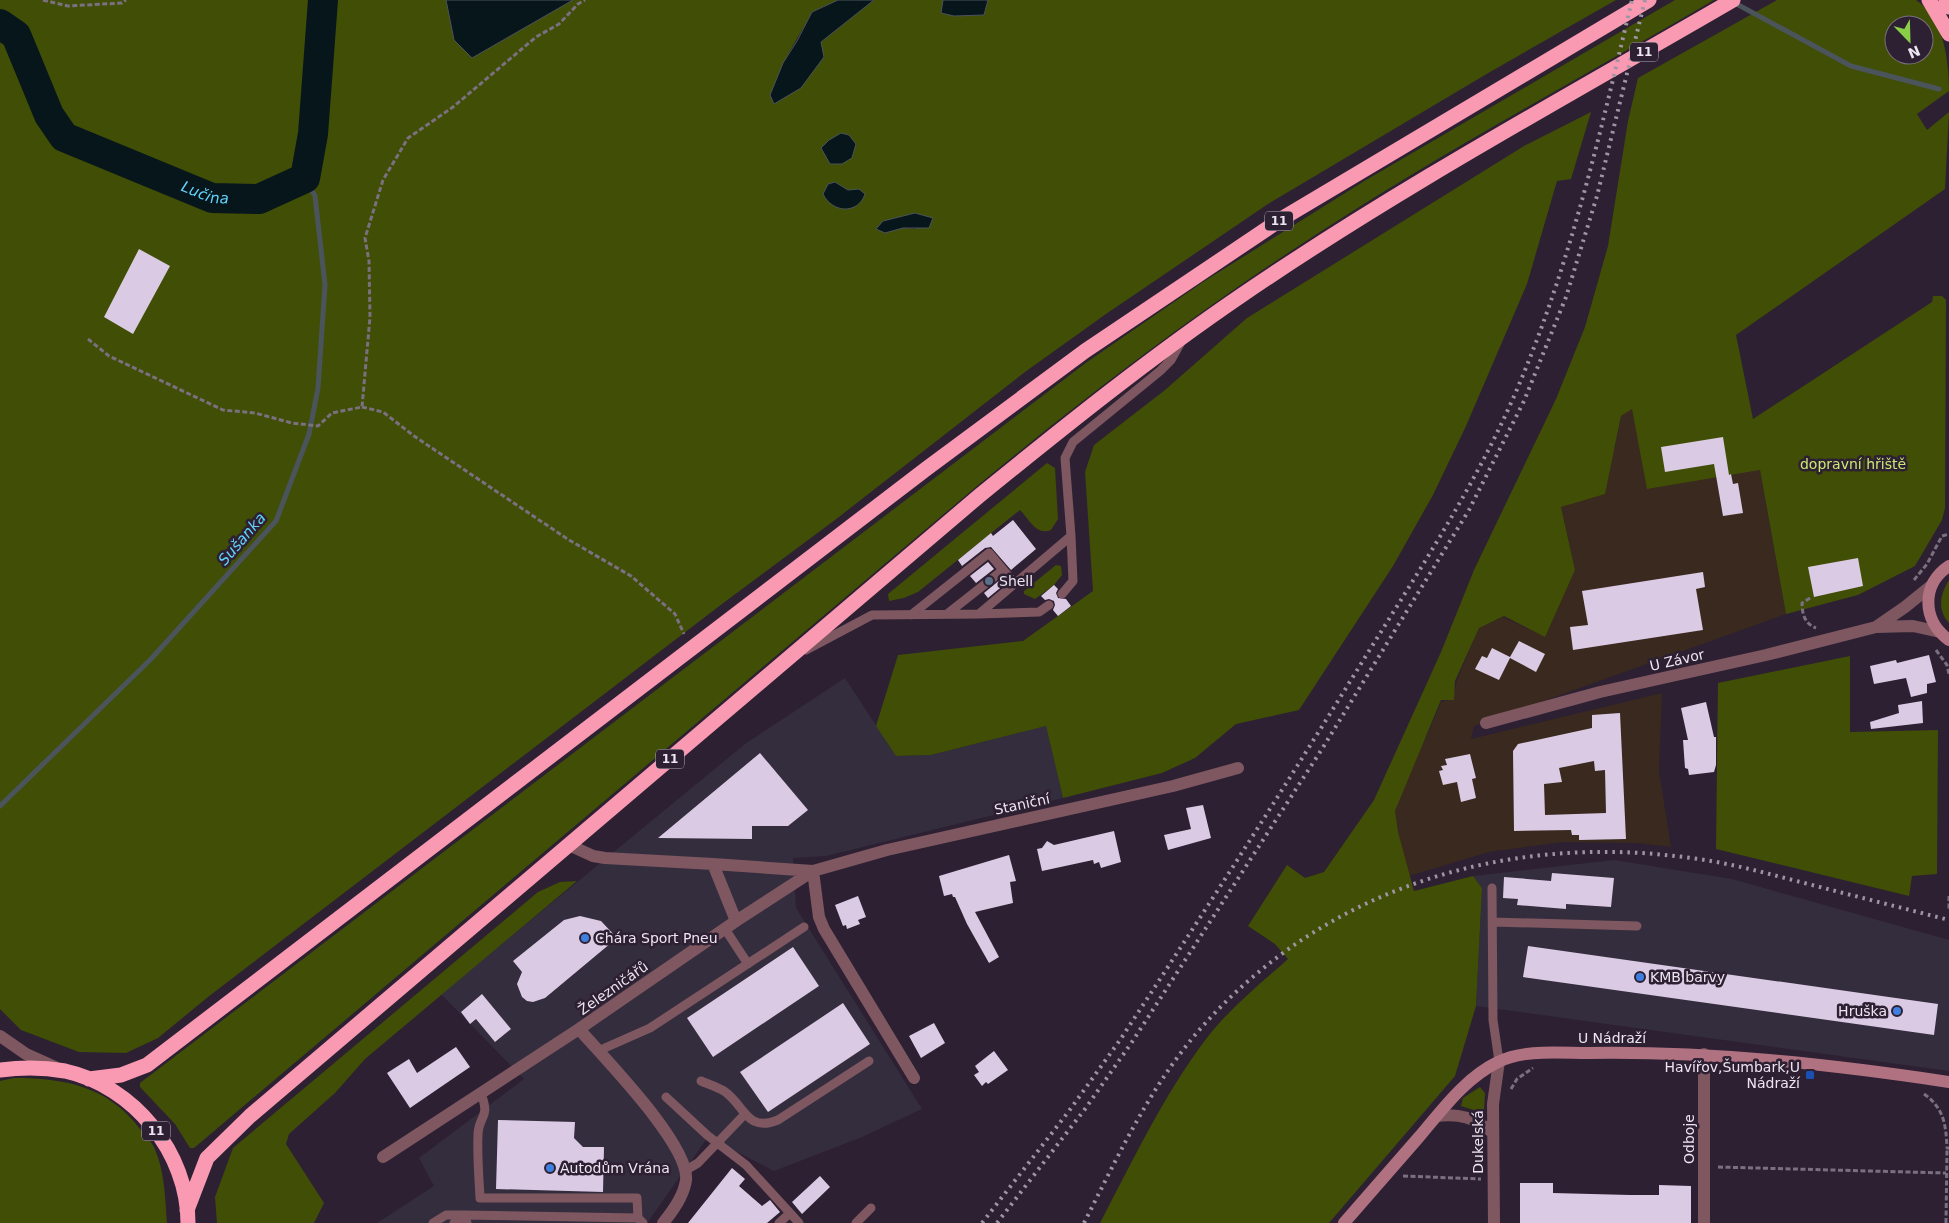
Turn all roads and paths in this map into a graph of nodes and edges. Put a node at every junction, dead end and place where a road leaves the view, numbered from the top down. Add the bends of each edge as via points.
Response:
1 (44, 0) edge
2 (126, 0) edge
3 (586, 0) edge
4 (1649, 0) edge
5 (1733, 0) edge
6 (1929, 0) edge
7 (1946, 0) edge
8 (1949, 8) edge
9 (1949, 34) edge
10 (1184, 336) junction
11 (88, 339) dead end
12 (362, 407) junction
13 (1071, 536) junction
14 (1947, 565) edge
15 (1003, 570) junction
16 (1015, 584) junction
17 (1931, 586) junction
18 (1062, 594) dead end
19 (1810, 598) dead end
20 (1049, 605) dead end
21 (947, 614) junction
22 (979, 614) junction
23 (911, 615) junction
24 (1876, 627) junction
25 (1823, 628) dead end
26 (685, 635) dead end
27 (1946, 638) edge
28 (1933, 646) dead end
29 (786, 660) junction
30 (1949, 674) edge
31 (1486, 723) dead end
32 (1238, 768) dead end
33 (569, 845) junction
34 (713, 864) junction
35 (813, 871) junction
36 (1492, 888) dead end
37 (1949, 896) edge
38 (1949, 910) edge
39 (736, 921) junction
40 (1493, 922) junction
41 (1637, 926) dead end
42 (804, 927) dead end
43 (725, 929) junction
44 (748, 964) junction
45 (579, 1029) junction
46 (0, 1036) edge
47 (598, 1051) junction
48 (1704, 1054) junction
49 (869, 1061) dead end
50 (1499, 1061) junction
51 (0, 1070) edge
52 (66, 1072) junction
53 (914, 1078) dead end
54 (89, 1079) junction
55 (701, 1081) dead end
56 (1949, 1082) edge
57 (481, 1094) junction
58 (666, 1097) dead end
59 (745, 1114) junction
60 (1437, 1116) junction
61 (1492, 1132) junction
62 (718, 1143) junction
63 (1946, 1148) dead end
64 (384, 1157) dead end
65 (1704, 1166) junction
66 (1406, 1168) dead end
67 (686, 1170) junction
68 (1946, 1173) junction
69 (1493, 1179) junction
70 (871, 1208) dead end
71 (790, 1213) junction
72 (188, 1219) edge
73 (466, 1219) edge
74 (641, 1220) edge
75 (433, 1223) edge
76 (454, 1223) edge
77 (663, 1223) edge
78 (779, 1223) edge
79 (799, 1223) edge
80 (856, 1223) edge
81 (1344, 1223) edge
82 (1494, 1223) edge
83 (1704, 1223) edge
84 (1946, 1223) edge

1 - 2 path via 68,6 122,4
3 - 12 path via 559,24 536,37 453,107 408,138 383,180 365,238 369,261 370,317
4 - 54 highway, 11 via 1284,218 1086,351 926,469 147,1065 121,1075
5 - 10 highway, 11 via 1368,214
6 - 9 highway
7 - 8 highway
10 - 13 lane via 1160,371 1073,442 1065,458
10 - 29 highway, 11 via 1021,462
11 - 12 path via 109,356 224,410 318,426 332,413
12 - 26 path via 383,412 568,540 631,576 675,614
13 - 16 lane
13 - 18 lane via 1073,581
14 - 17 street
15 - 16 lane
15 - 21 lane
15 - 23 lane via 989,554
16 - 22 lane
17 - 24 street, U Závor
17 - 27 street via 1929,610
19 - 25 path via 1802,603 1803,615 1809,624
20 - 22 lane via 1038,612
21 - 22 lane
21 - 23 lane
23 - 29 lane via 872,615
24 - 27 street, U Závor via 1913,626
24 - 31 street, U Závor via 1600,692
28 - 30 path via 1947,665
29 - 33 highway, 11
32 - 35 street, Staniční via 1173,786 887,850
33 - 34 street via 605,858
33 - 72 highway, 11 via 222,1141 207,1158
34 - 35 street, Staniční
34 - 39 street
35 - 39 street, Staniční
35 - 53 street via 819,917 824,930
36 - 40 lane
37 - 38 path
39 - 43 street, Železničářů
40 - 41 lane
40 - 50 lane via 1493,1020
42 - 44 lane
43 - 44 lane
43 - 45 street, Železničářů
44 - 47 lane via 650,1028
45 - 47 street, Železničářů
45 - 57 street
46 - 52 street via 26,1054
47 - 67 street, Železničářů via 662,1125
48 - 50 street, U Nádraží via 1538,1054
48 - 56 street, U Nádraží via 1826,1065
48 - 65 street, Odboje
49 - 59 lane via 769,1124 758,1124
50 - 60 street, U Nádraží via 1468,1083
50 - 61 street, Dukelská
51 - 52 highway, 11 via 42,1068
52 - 54 highway, 11
54 - 72 highway, 11 via 121,1097 154,1127 177,1168
55 - 59 lane via 724,1091
57 - 64 street
57 - 74 lane via 485,1115 478,1132 480,1198 637,1198
58 - 62 lane
59 - 62 lane
60 - 61 street via 1472,1118
60 - 81 street, U Nádraží
61 - 69 street, Dukelská
62 - 67 lane
62 - 71 lane via 746,1165
63 - 68 path
65 - 68 path
65 - 83 street, Odboje
66 - 69 path via 1400,1175
67 - 77 street via 681,1197
68 - 84 path
69 - 82 street, Dukelská
70 - 80 lane
71 - 78 lane
71 - 79 lane
73 - 74 lane
73 - 75 lane via 446,1214
73 - 76 lane

